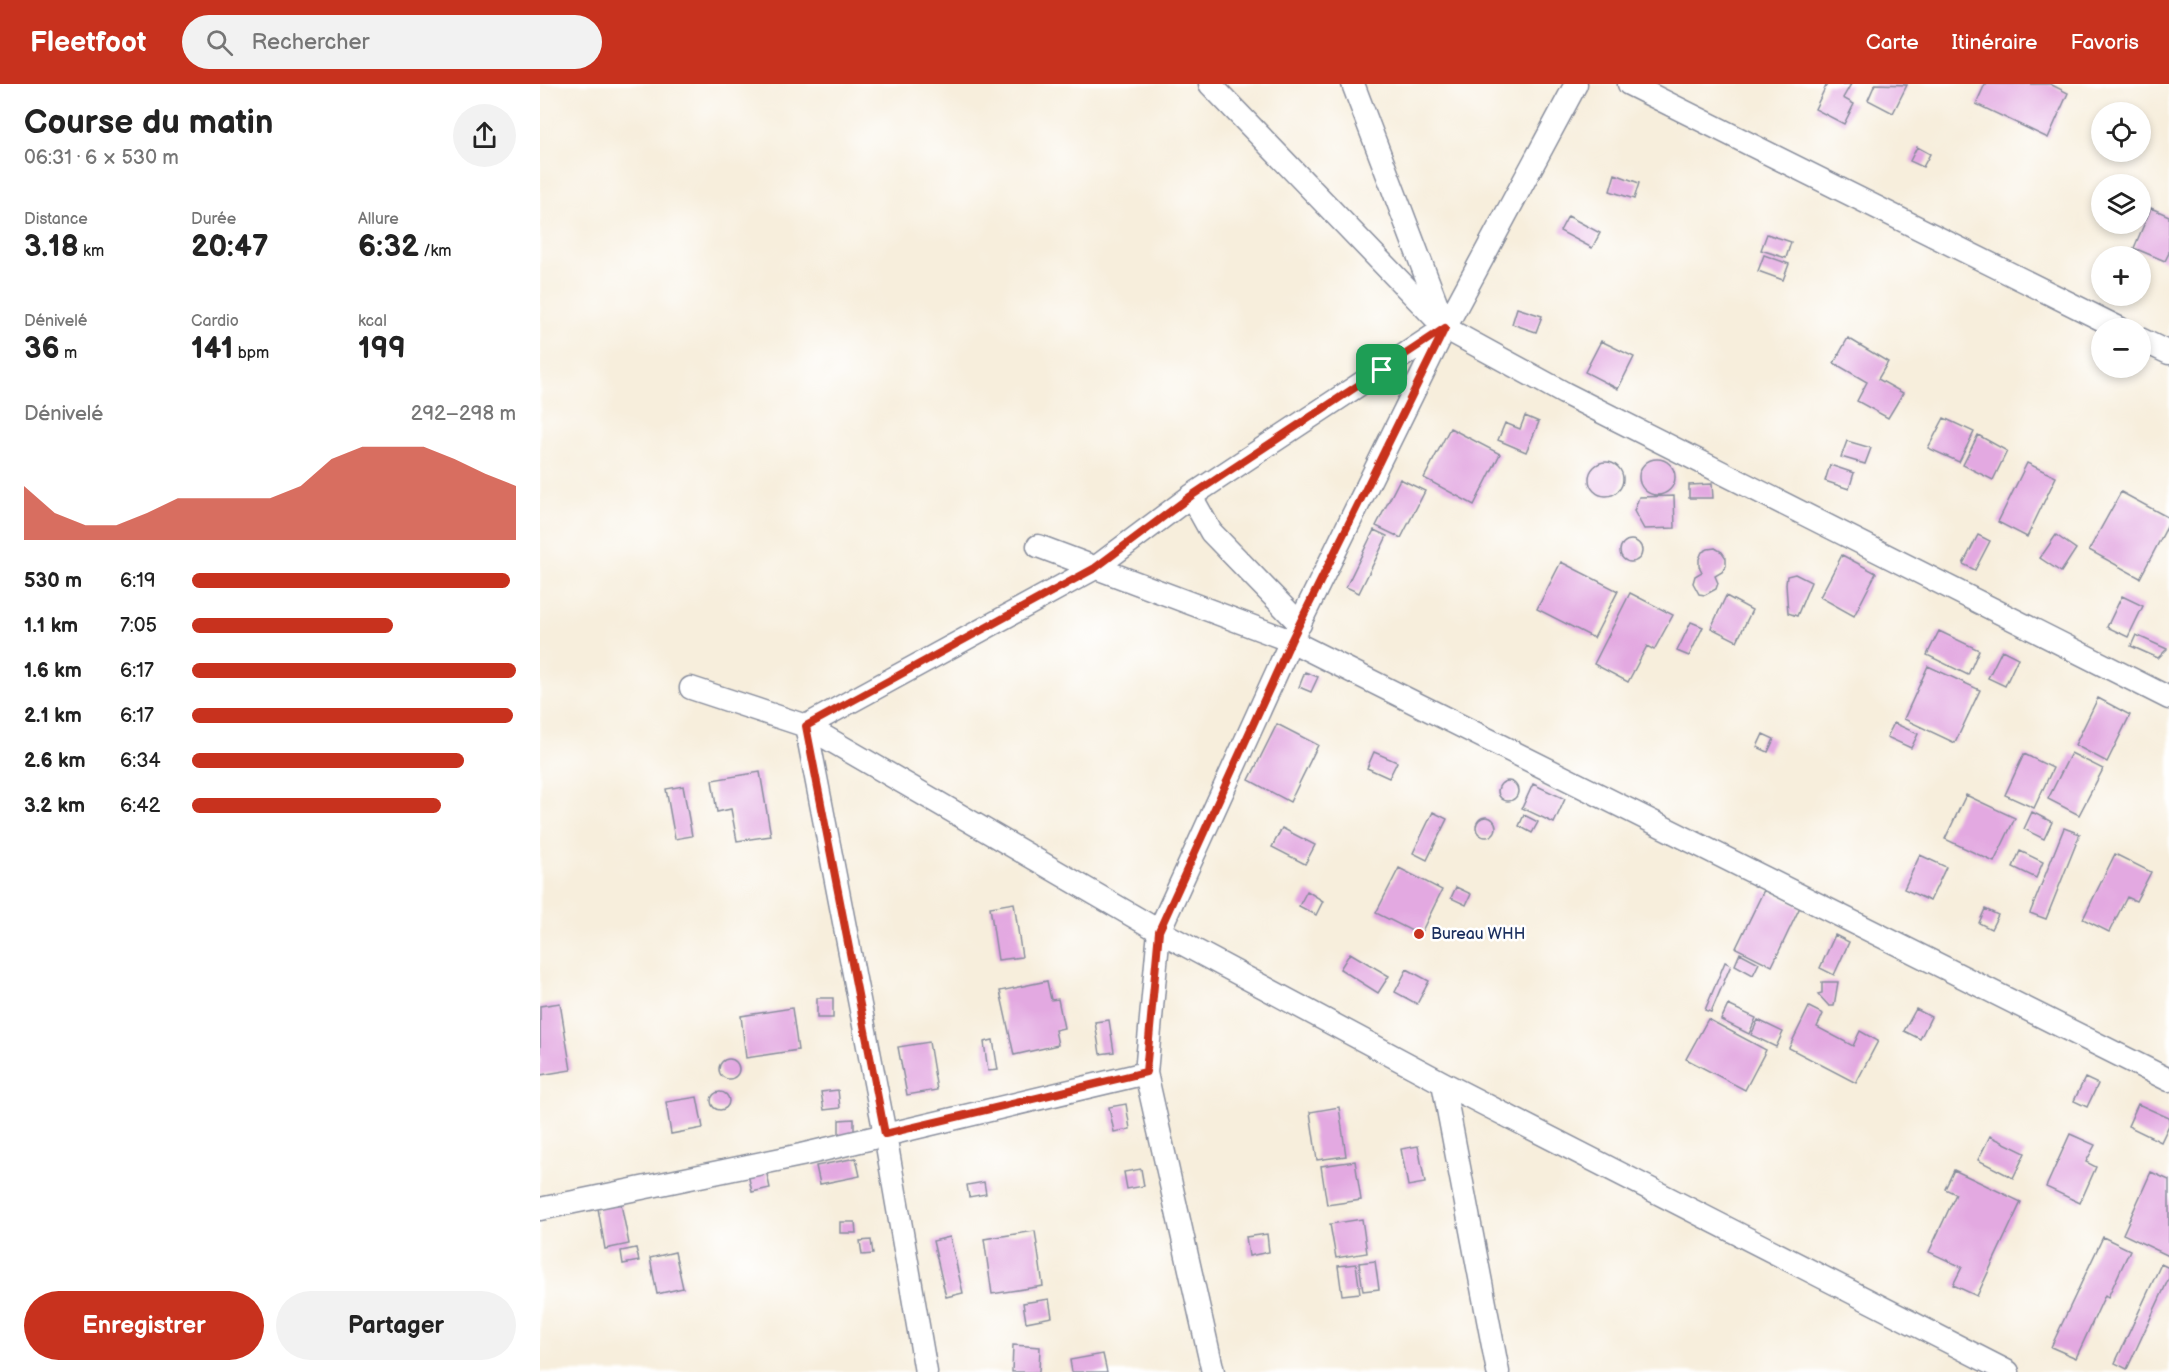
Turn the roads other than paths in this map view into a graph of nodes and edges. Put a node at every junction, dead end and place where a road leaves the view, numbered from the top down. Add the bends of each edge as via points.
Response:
1 (1210, 84) edge
2 (1353, 84) edge
3 (1576, 84) edge
4 (1629, 84) edge
5 (2099, 318) edge
6 (1445, 328) junction
7 (2151, 345) edge
8 (2169, 354) edge
9 (1191, 496) junction
10 (1038, 546) dead end
11 (1095, 568) junction
12 (1296, 632) junction
13 (691, 688) dead end
14 (2169, 698) edge
15 (806, 726) junction
16 (1159, 931) junction
17 (1146, 1072) junction
18 (2169, 1080) edge
19 (1443, 1083) junction
20 (885, 1134) junction
21 (540, 1209) edge
22 (926, 1372) edge
23 (1213, 1372) edge
24 (1498, 1372) edge
25 (2008, 1372) edge

1 - 6 street
2 - 6 street
3 - 6 street
4 - 5 street
6 - 9 street
6 - 12 street
6 - 14 street via 1564,393
7 - 8 street
9 - 11 street
9 - 12 street via 1211,532
10 - 11 street
11 - 12 street
11 - 15 street
12 - 16 street
12 - 18 street
13 - 15 street
15 - 16 street
15 - 20 street
16 - 17 street
16 - 19 street
17 - 20 street
17 - 23 street
19 - 24 street
19 - 25 street
20 - 21 street
20 - 22 street

